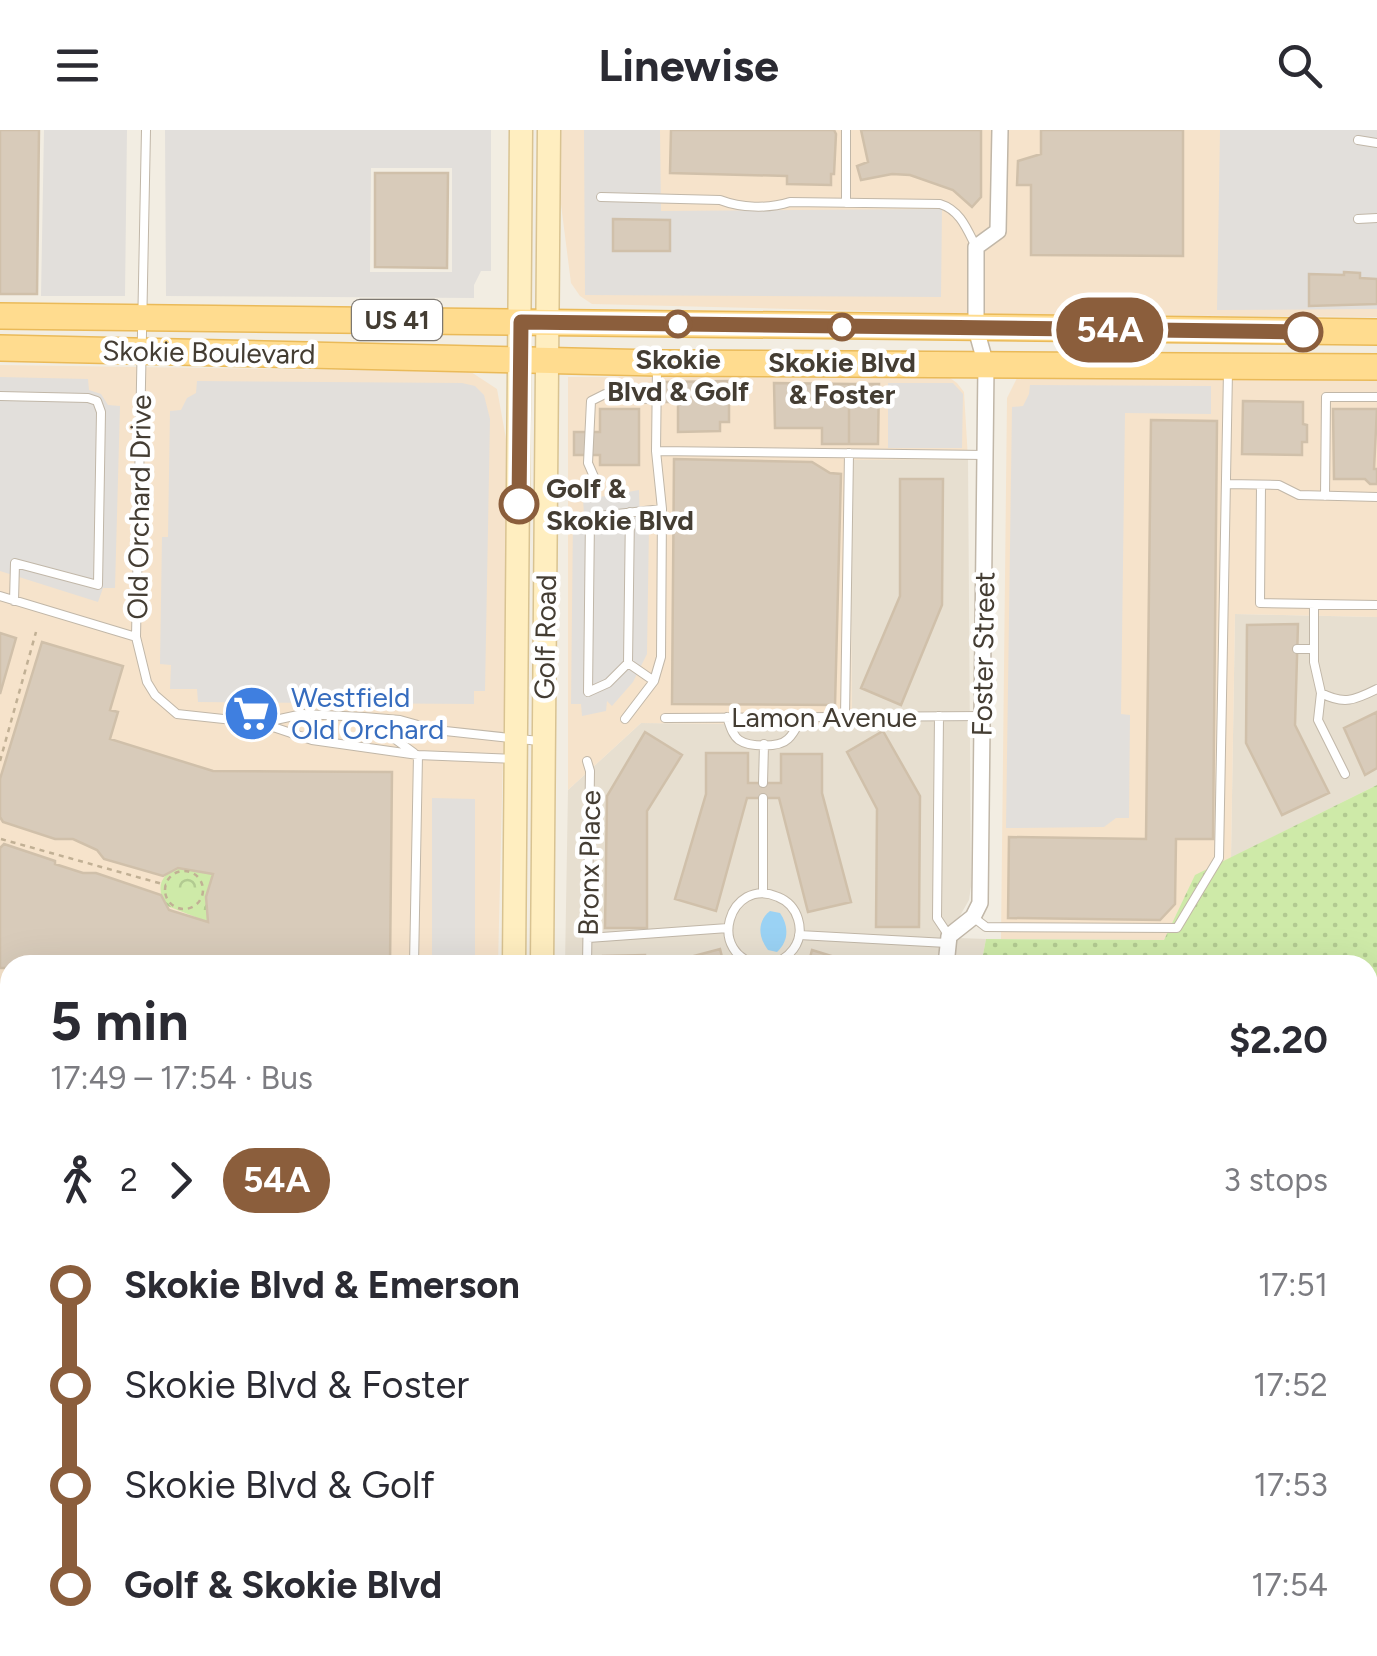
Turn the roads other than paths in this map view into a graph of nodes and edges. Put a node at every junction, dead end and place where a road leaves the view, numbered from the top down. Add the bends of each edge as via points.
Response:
1 (146, 130) edge
2 (522, 130) edge
3 (548, 130) edge
4 (846, 130) edge
5 (1000, 130) edge
6 (1358, 140) dead end
7 (1377, 143) edge
8 (600, 198) dead end
9 (846, 204) junction
10 (1377, 218) edge
11 (1358, 219) dead end
12 (976, 246) junction
13 (0, 316) edge
14 (142, 316) junction
15 (521, 322) junction
16 (549, 322) junction
17 (976, 329) junction
18 (1377, 332) edge
19 (0, 348) edge
20 (142, 350) junction
21 (520, 360) junction
22 (548, 360) junction
23 (656, 362) junction
24 (986, 364) junction
25 (1228, 367) junction
26 (1377, 368) edge
27 (0, 396) edge
28 (1377, 397) edge
29 (656, 400) junction
30 (656, 451) junction
31 (849, 453) junction
32 (985, 454) junction
33 (1226, 484) junction
34 (1260, 485) junction
35 (598, 486) dead end
36 (1326, 496) junction
37 (1377, 497) edge
38 (662, 508) junction
39 (630, 512) junction
40 (0, 596) edge
41 (14, 600) junction
42 (1314, 604) junction
43 (1377, 605) edge
44 (136, 637) junction
45 (1297, 649) dead end
46 (1314, 650) junction
47 (628, 664) junction
48 (654, 681) junction
49 (1377, 689) edge
50 (1321, 693) junction
51 (939, 716) junction
52 (982, 716) junction
53 (364, 717) junction
54 (802, 717) junction
55 (845, 717) junction
56 (665, 718) dead end
57 (727, 718) junction
58 (625, 719) dead end
59 (262, 723) junction
60 (543, 742) junction
61 (764, 744) junction
62 (517, 749) junction
63 (418, 756) junction
64 (587, 761) dead end
65 (1344, 774) dead end
66 (763, 783) dead end
67 (763, 798) dead end
68 (763, 893) junction
69 (973, 917) junction
70 (728, 928) junction
71 (799, 935) junction
72 (588, 938) junction
73 (948, 940) junction
74 (414, 955) edge
75 (514, 955) edge
76 (542, 955) edge
77 (588, 955) edge
78 (738, 955) edge
79 (787, 955) edge
80 (947, 955) edge

1 - 14 lane, Old Orchard Drive
2 - 15 main road, Golf Road
3 - 16 main road, Golf Road
4 - 9 lane
5 - 12 street via 998,232
6 - 7 lane
8 - 9 lane
9 - 12 lane via 949,207
10 - 11 lane
12 - 17 street, Foster Street
13 - 14 main road, Skokie Boulevard / US 41
14 - 15 main road, Skokie Boulevard / US 41
14 - 20 lane, Old Orchard Drive
15 - 16 main road, Skokie Boulevard / US 41
15 - 21 main road, Golf Road
16 - 17 main road, Skokie Boulevard / US 41
16 - 22 main road, Golf Road
17 - 18 main road, Skokie Boulevard / US 41
17 - 24 street, Foster Street
19 - 20 main road, Skokie Boulevard / US 41
20 - 21 main road, Skokie Boulevard / US 41
20 - 44 lane, Old Orchard Drive
21 - 22 main road, Skokie Boulevard / US 41
21 - 62 main road, Golf Road
22 - 23 main road, Skokie Boulevard / US 41
22 - 60 main road, Golf Road
23 - 24 main road, Skokie Boulevard / US 41
23 - 29 lane
24 - 25 main road, Skokie Boulevard / US 41
24 - 32 street, Foster Street
25 - 26 main road, Skokie Boulevard / US 41
25 - 33 lane
27 - 41 lane via 88,398 101,412 98,585 15,563
28 - 36 lane via 1326,397
29 - 30 lane
29 - 35 lane via 605,394 590,401 588,463
30 - 31 lane
30 - 38 lane
31 - 32 lane
31 - 55 lane
32 - 52 street, Foster Street
33 - 34 lane
33 - 69 lane via 1219,858 1178,928 986,927
34 - 36 lane
34 - 42 lane via 1260,603
36 - 37 lane
38 - 39 lane
38 - 48 lane via 662,657
39 - 47 lane
39 - 47 lane via 590,517 588,692
40 - 41 lane, Old Orchard Drive
41 - 44 lane, Old Orchard Drive
42 - 43 lane
42 - 46 lane
44 - 59 lane, Old Orchard Drive via 146,682 165,706 187,716
45 - 46 lane
46 - 50 lane
47 - 48 lane
48 - 58 lane
49 - 50 lane via 1337,701
50 - 65 lane via 1318,720
51 - 52 lane, Lamon Avenue
51 - 55 lane, Lamon Avenue
51 - 73 lane via 937,918
52 - 69 street, Foster Street via 981,894
53 - 59 lane, Old Orchard Drive via 303,714
53 - 62 lane, Old Orchard Drive
53 - 63 lane
54 - 55 lane, Lamon Avenue
54 - 57 lane, Lamon Avenue
54 - 61 lane via 790,738
56 - 57 lane, Lamon Avenue
57 - 61 lane via 742,743
59 - 63 lane, Old Orchard Drive via 312,740
60 - 62 lane, Old Orchard Drive
60 - 76 main road, Golf Road
61 - 66 lane
62 - 63 lane, Old Orchard Drive
62 - 75 main road, Golf Road
63 - 74 lane
64 - 72 lane, Bronx Place
67 - 68 lane
68 - 70 lane via 742,900
68 - 71 lane via 791,906
69 - 73 street
70 - 72 lane
70 - 78 lane
71 - 73 lane
71 - 79 lane
72 - 77 lane, Bronx Place
73 - 80 street

